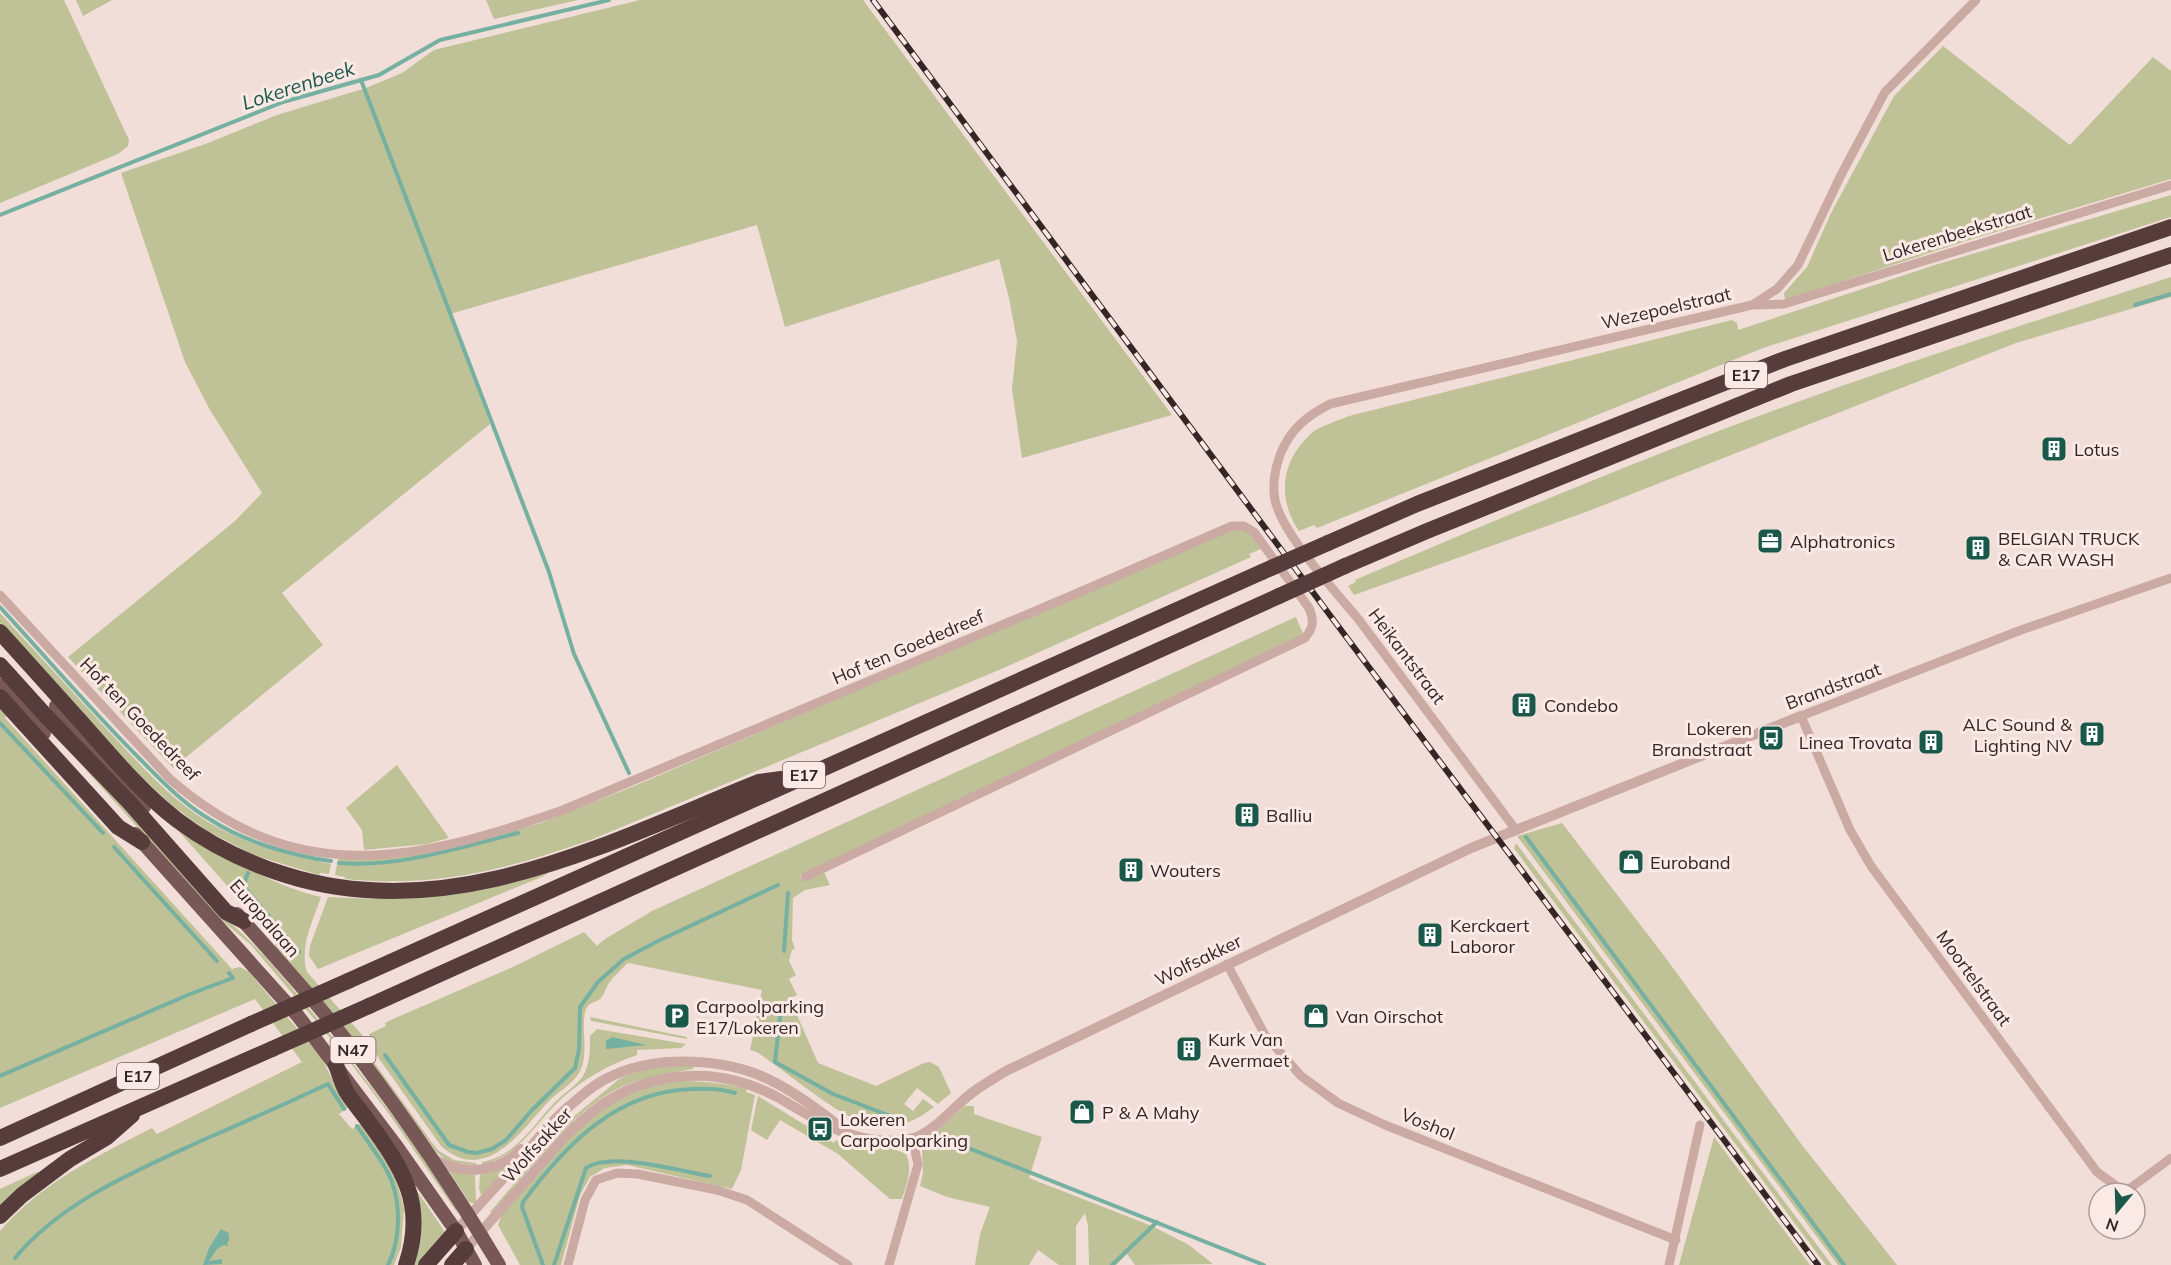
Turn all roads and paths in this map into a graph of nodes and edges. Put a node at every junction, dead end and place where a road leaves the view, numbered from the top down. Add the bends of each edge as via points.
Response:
1 (1976, 0) edge
2 (2171, 185) edge
3 (2171, 227) edge
4 (2171, 255) edge
5 (1752, 305) junction
6 (1275, 499) joint
7 (2171, 578) edge
8 (0, 595) edge
9 (0, 632) edge
10 (0, 643) edge
11 (0, 665) edge
12 (0, 685) edge
13 (0, 697) edge
14 (1801, 716) junction
15 (805, 774) junction
16 (1511, 832) junction
17 (142, 842) junction
18 (805, 877) dead end
19 (244, 921) junction
20 (1227, 964) junction
21 (336, 1065) junction
22 (598, 1084) junction
23 (147, 1103) junction
24 (1700, 1125) dead end
25 (24, 1127) junction
26 (0, 1131) edge
27 (849, 1134) junction
28 (0, 1138) edge
29 (912, 1138) junction
30 (429, 1156) junction
31 (2171, 1158) edge
32 (0, 1169) edge
33 (0, 1216) edge
34 (470, 1216) junction
35 (456, 1231) junction
36 (480, 1233) junction
37 (1676, 1240) junction
38 (466, 1249) junction
39 (406, 1265) edge
40 (426, 1265) edge
41 (452, 1265) edge
42 (475, 1265) edge
43 (499, 1265) edge
44 (568, 1265) edge
45 (848, 1265) edge
46 (889, 1265) edge
47 (1669, 1265) edge

1 - 5 street, Wezepoelstraat via 1885,92 1798,265 1777,289
2 - 5 street, Lokerenbeekstraat via 1784,304
3 - 15 highway, E17, bridge via 1785,359 1417,504
4 - 23 highway, E17, bridge via 1791,384 1427,531
5 - 6 street, Wezepoelstraat via 1330,404 1300,423 1286,440 1275,468
6 - 16 street, Heikantstraat via 1292,534 1513,826
7 - 14 street, Brandstraat via 2021,630
8 - 18 street, Hof ten Goededreef via 170,778 196,800 230,823 268,839 319,853 355,856 433,848 563,810 1233,526 1244,526 1254,532 1309,608 1314,619 1305,638
9 - 15 highway via 132,780 178,820 245,860 338,888 414,891 494,880 590,850 759,782
10 - 19 main road, Europalaan / N47
11 - 19 highway via 129,802 225,912
12 - 17 main road, N47
13 - 17 highway via 118,827
14 - 16 street, Brandstraat
14 - 31 street, Moortelstraat via 1850,830 1870,866 2097,1172 2120,1188 2129,1189
15 - 25 highway, E17, bridge
16 - 20 street, Wolfsakker
17 - 21 main road, N47 via 298,1016
19 - 30 main road, Europalaan / N47 via 359,1057
20 - 29 street, Wolfsakker via 1006,1071
20 - 37 street, Voshol via 1265,1035 1301,1076 1338,1103
21 - 35 main road, N47
21 - 39 highway via 346,1090 392,1153 406,1182 413,1222
22 - 27 street, Wolfsakker via 630,1069 680,1061 738,1069 768,1078
22 - 30 street, Wolfsakker via 563,1102 519,1151 501,1164 469,1170 444,1165
22 - 34 street, Wolfsakker via 545,1130
23 - 32 highway, E17
23 - 33 highway via 107,1137 30,1189
24 - 37 street
25 - 26 highway
25 - 28 highway, E17
27 - 29 street, Wolfsakker via 873,1141
27 - 36 street, Wolfsakker via 736,1081 697,1075 637,1085 604,1102 578,1122
29 - 46 street via 918,1164
30 - 34 main road, Europalaan / N47
34 - 35 street, Wolfsakker
34 - 36 main road, Europalaan / N47
35 - 38 main road, N47
35 - 40 highway
36 - 38 street, Wolfsakker
36 - 43 main road, N47
37 - 47 street
38 - 41 highway
38 - 42 main road, N47
44 - 45 street via 585,1200 596,1180 617,1173 688,1183 747,1200

